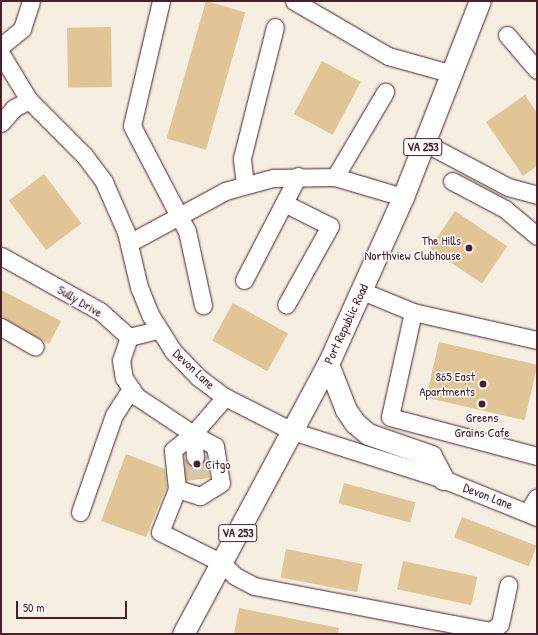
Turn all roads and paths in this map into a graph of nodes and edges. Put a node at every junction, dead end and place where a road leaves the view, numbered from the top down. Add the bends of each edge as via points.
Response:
1 (31, 1) edge
2 (161, 1) edge
3 (294, 1) edge
4 (480, 1) edge
5 (275, 27) dead end
6 (507, 35) dead end
7 (1, 46) edge
8 (1, 54) edge
9 (537, 70) edge
10 (453, 74) junction
11 (385, 92) dead end
12 (29, 100) junction
13 (1, 123) edge
14 (425, 144) junction
15 (298, 176) junction
16 (335, 177) junction
17 (452, 181) dead end
18 (245, 184) junction
19 (530, 194) edge
20 (403, 197) junction
21 (284, 203) junction
22 (179, 215) junction
23 (516, 217) junction
24 (537, 236) edge
25 (129, 243) junction
26 (1, 256) edge
27 (244, 280) dead end
28 (362, 291) junction
29 (203, 305) dead end
30 (286, 305) dead end
31 (413, 312) junction
32 (1, 327) edge
33 (158, 330) junction
34 (129, 337) junction
35 (537, 340) edge
36 (35, 346) dead end
37 (328, 364) junction
38 (131, 389) junction
39 (225, 397) junction
40 (292, 431) junction
41 (193, 434) junction
42 (537, 456) edge
43 (194, 457) tunnel mouth
44 (443, 479) junction
45 (177, 489) junction
46 (537, 497) edge
47 (80, 512) dead end
48 (533, 514) edge
49 (222, 563) junction
50 (508, 585) dead end
51 (183, 634) edge

1 - 7 street via 22,29
2 - 22 street via 132,126
3 - 10 street via 388,56
4 - 10 main road, Port Republic Road / VA 253
5 - 18 street via 242,158
6 - 9 street
8 - 12 street, Devon Lane
10 - 14 main road, Port Republic Road / VA 253
11 - 16 street
12 - 13 street via 14,108
12 - 25 street, Devon Lane via 100,176 118,209
14 - 19 street
14 - 20 main road, Port Republic Road / VA 253
15 - 16 street
15 - 18 street
15 - 21 street
16 - 20 street
17 - 23 street
18 - 22 street
19 - 23 street
20 - 28 main road, Port Republic Road / VA 253
21 - 27 street
21 - 30 street via 330,226
22 - 25 street
22 - 29 street via 193,249
23 - 24 street
25 - 33 street, Devon Lane via 139,287
26 - 34 street, Sully Drive via 100,311
28 - 31 street
28 - 37 main road, Port Republic Road / VA 253
31 - 35 street
31 - 42 street via 390,417
32 - 36 street
33 - 34 street
33 - 39 street, Devon Lane via 184,363
34 - 38 street via 121,360 124,378
37 - 40 main road, Port Republic Road / VA 253
37 - 44 main road via 343,404 356,424 368,434 431,456
38 - 41 street via 136,396
38 - 47 street via 114,415
39 - 40 street, Devon Lane
39 - 41 street
40 - 44 street, Devon Lane
40 - 49 main road, Port Republic Road / VA 253
41 - 43 street
41 - 45 street via 173,450
41 - 45 street via 215,446 221,483 199,489
44 - 48 street, Devon Lane
45 - 49 street via 160,532
46 - 48 street
49 - 50 street via 240,580 263,589 489,630 500,624
49 - 51 main road, Port Republic Road / VA 253

